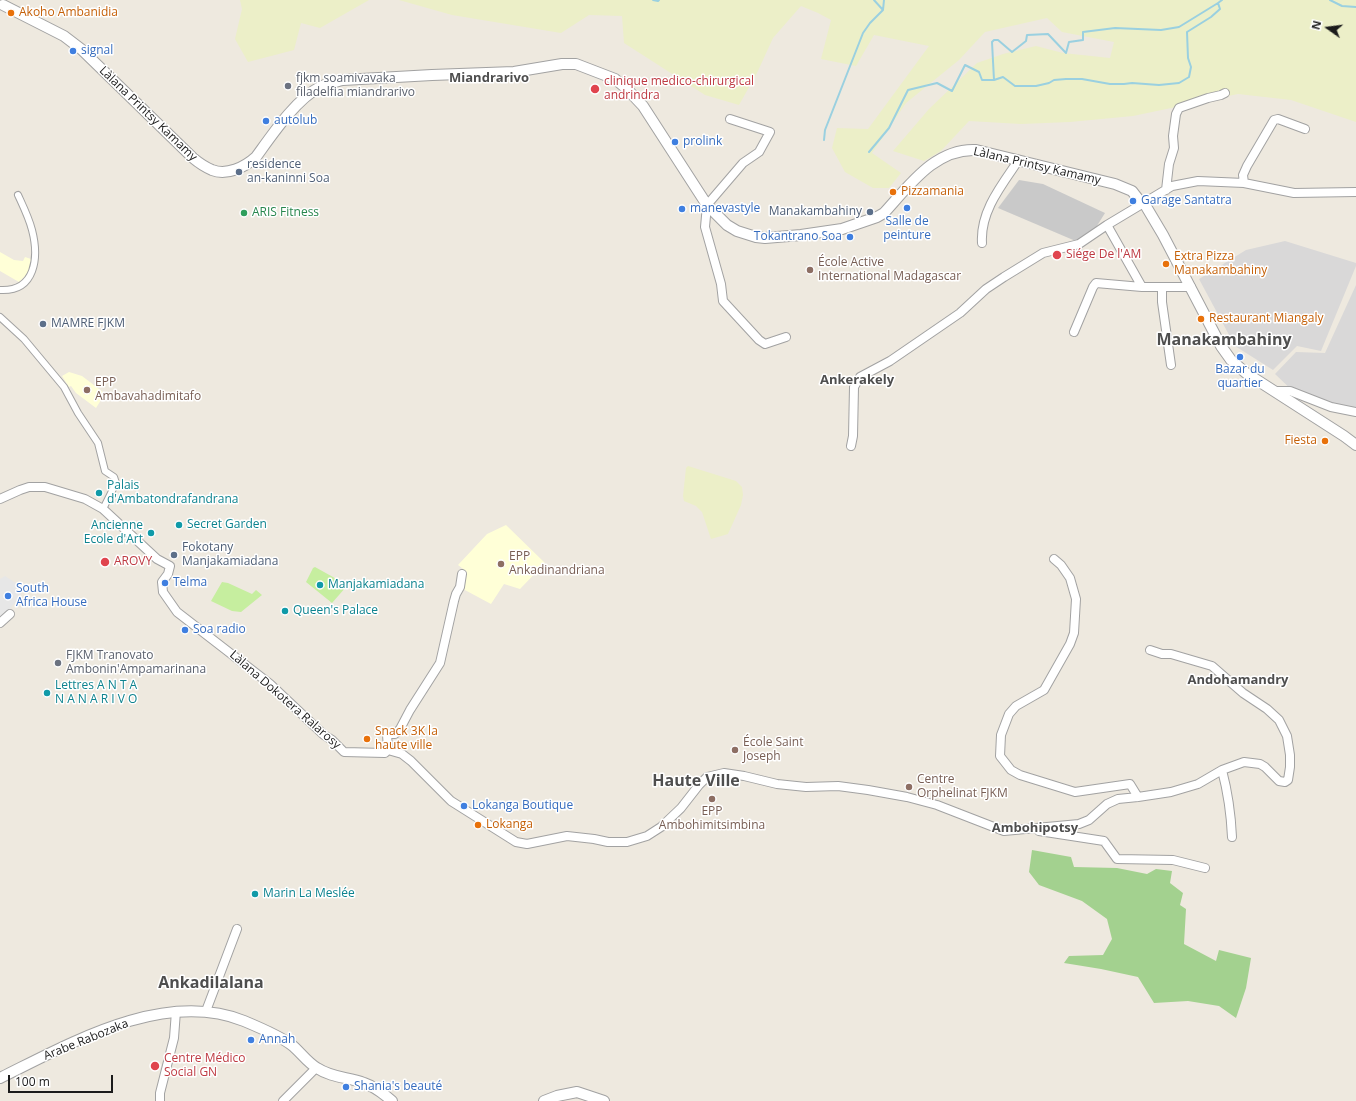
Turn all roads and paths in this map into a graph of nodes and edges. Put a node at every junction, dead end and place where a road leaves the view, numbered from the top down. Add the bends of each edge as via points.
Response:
1 (2, 4) edge
2 (1225, 93) dead end
3 (730, 119) dead end
4 (1305, 130) dead end
5 (1018, 161) junction
6 (1244, 183) junction
7 (1166, 190) junction
8 (1356, 192) edge
9 (18, 195) dead end
10 (1144, 203) junction
11 (707, 205) junction
12 (1107, 225) junction
13 (982, 243) dead end
14 (1142, 286) junction
15 (1162, 287) junction
16 (1191, 287) junction
17 (0, 290) edge
18 (0, 317) edge
19 (1074, 332) dead end
20 (786, 337) dead end
21 (1171, 366) dead end
22 (1275, 392) junction
23 (1356, 412) edge
24 (1356, 445) edge
25 (851, 446) dead end
26 (0, 499) edge
27 (103, 509) junction
28 (1054, 559) dead end
29 (462, 574) dead end
30 (10, 614) dead end
31 (0, 624) edge
32 (1150, 650) dead end
33 (388, 750) junction
34 (1222, 770) junction
35 (1138, 797) junction
36 (1030, 829) junction
37 (1232, 837) dead end
38 (1205, 868) dead end
39 (237, 929) dead end
40 (176, 1011) junction
41 (206, 1011) junction
42 (316, 1068) junction
43 (0, 1078) edge
44 (160, 1101) edge
45 (283, 1101) edge
46 (392, 1101) edge
47 (544, 1101) edge
48 (604, 1101) edge

1 - 11 street, Làlana Printsy Kamamy via 64,36 81,49 193,158 214,171 223,172 248,164 298,103 320,87 331,83 432,74 514,72 576,64 615,79 639,102
2 - 7 street via 1179,108 1176,114 1174,148
3 - 11 street via 770,132 759,152 744,164
4 - 6 street via 1274,120 1247,166 1243,175
5 - 10 street, Làlana Printsy Kamamy via 1115,184 1132,192
5 - 11 street, Làlana Printsy Kamamy via 976,150 956,152 929,166 884,213 842,229 819,233 756,237 727,225
5 - 13 street via 989,206
6 - 7 street via 1198,181 1172,186
6 - 8 street via 1294,193
7 - 10 street
9 - 17 street via 32,229 34,264 29,278 22,286
10 - 12 street
10 - 16 street, Làlana Printsy Kamamy
11 - 20 street via 705,227 721,284 723,301 765,344
12 - 14 street
12 - 25 street via 1079,244 1043,253 1010,273 986,289 960,313 890,361 860,377 854,387
14 - 15 street
14 - 19 street via 1096,283
15 - 16 street
15 - 21 street
16 - 22 street, Làlana Printsy Kamamy via 1226,353 1246,373
18 - 27 street via 24,339 64,387 98,443 105,471 114,477 116,483
22 - 23 street via 1290,391 1332,407
22 - 24 street, Làlana Printsy Kamamy
26 - 27 street via 29,487 45,486
27 - 33 street, Làlana Dokotera Ralarosy via 157,559 170,566 162,582 162,592 178,612 270,684 344,752 385,753
28 - 35 street via 1070,578 1076,599 1074,633 1044,690 1016,706 1009,714 1001,734 1000,756 1011,770 1020,775 1075,792 1130,784
29 - 33 street via 440,663 400,729 395,734 386,734
30 - 31 street
32 - 34 street, Làlana Dokotera Ralarosy via 1212,666 1278,720 1286,736 1290,755 1288,780 1279,781 1260,764 1244,762
33 - 36 street, Làlana Dokotera Ralarosy via 402,754 411,761 451,801 516,842 527,844 567,836 608,842 627,842 647,836 676,813 707,777 724,773 777,784 806,787 838,786 868,790 938,805 1004,831
34 - 35 street, Làlana Dokotera Ralarosy via 1198,784 1172,792
34 - 37 street via 1231,810
35 - 36 street, Làlana Dokotera Ralarosy via 1118,799 1107,804 1089,820 1079,824
36 - 38 street via 1104,841 1117,859 1173,860
39 - 41 street
40 - 41 street, Arabe Rabozaka
40 - 43 street, Arabe Rabozaka via 119,1024
40 - 44 street via 174,1038
41 - 42 street, Arabe Rabozaka via 262,1029 292,1045
42 - 45 street
42 - 46 street, Arabe Rabozaka via 364,1083
47 - 48 street via 577,1092

